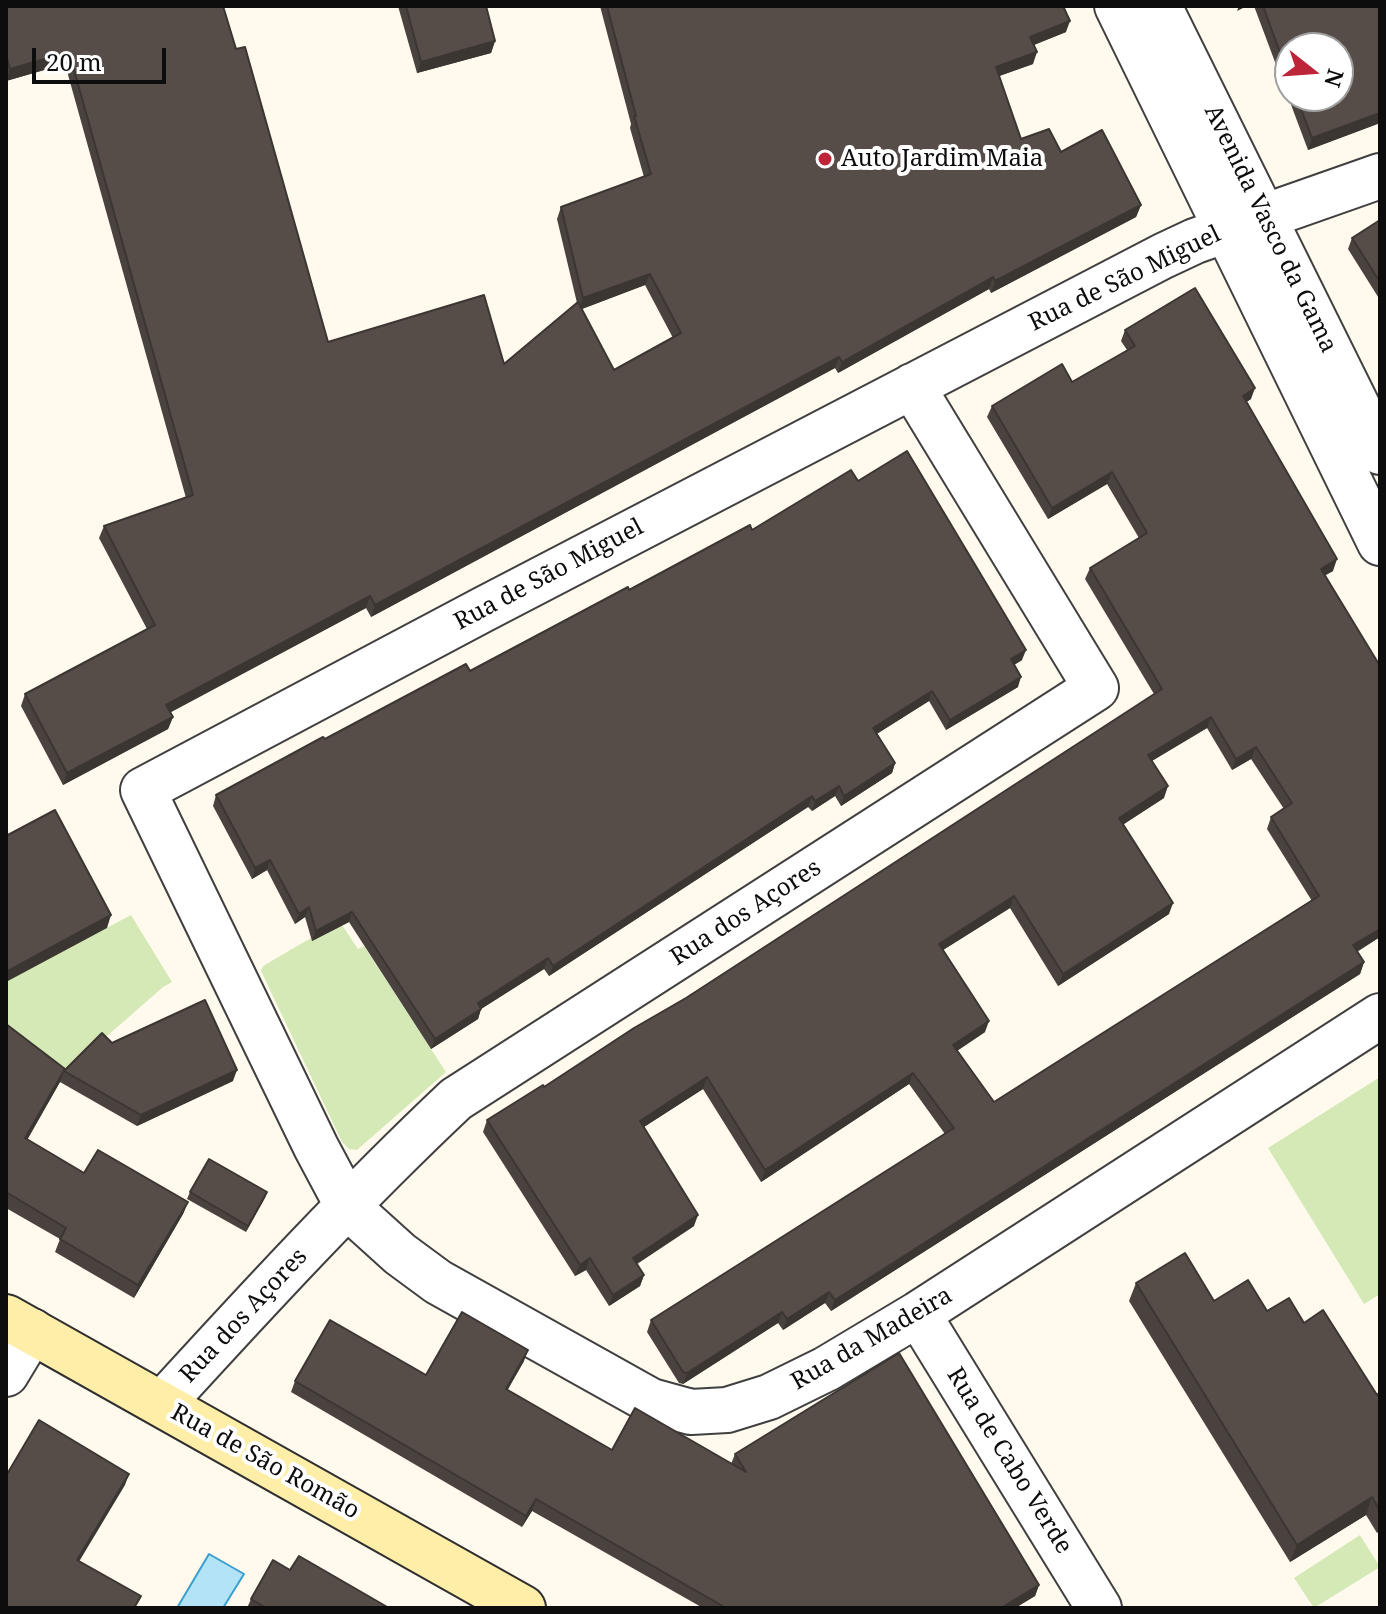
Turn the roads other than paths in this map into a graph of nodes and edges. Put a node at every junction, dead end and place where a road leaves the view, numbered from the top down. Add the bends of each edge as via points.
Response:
1 (1137, 9) edge
2 (1380, 176) edge
3 (1246, 223) junction
4 (912, 386) junction
5 (1380, 452) edge
6 (1380, 543) edge
7 (1380, 1016) edge
8 (348, 1207) junction
9 (918, 1314) junction
10 (19, 1324) edge
11 (6, 1374) edge
12 (162, 1404) junction
13 (523, 1608) edge
14 (1099, 1608) edge

1 - 3 street, Avenida Vasco da Gama
2 - 3 street, Rua de São Miguel
3 - 4 street, Rua de São Miguel via 1163,256
3 - 5 street, Avenida Vasco da Gama
3 - 6 street, Avenida Vasco da Gama
4 - 8 street, Rua dos Açores via 1096,688 456,1099
4 - 8 street, Rua de São Miguel via 143,790
7 - 9 street, Rua da Madeira
8 - 9 street, Rua da Madeira via 438,1282 651,1401 691,1412 727,1410 769,1397
8 - 12 street, Rua dos Açores
9 - 14 street, Rua de Cabo Verde
10 - 11 street
10 - 12 main road, Rua de São Romão
12 - 13 main road, Rua de São Romão

